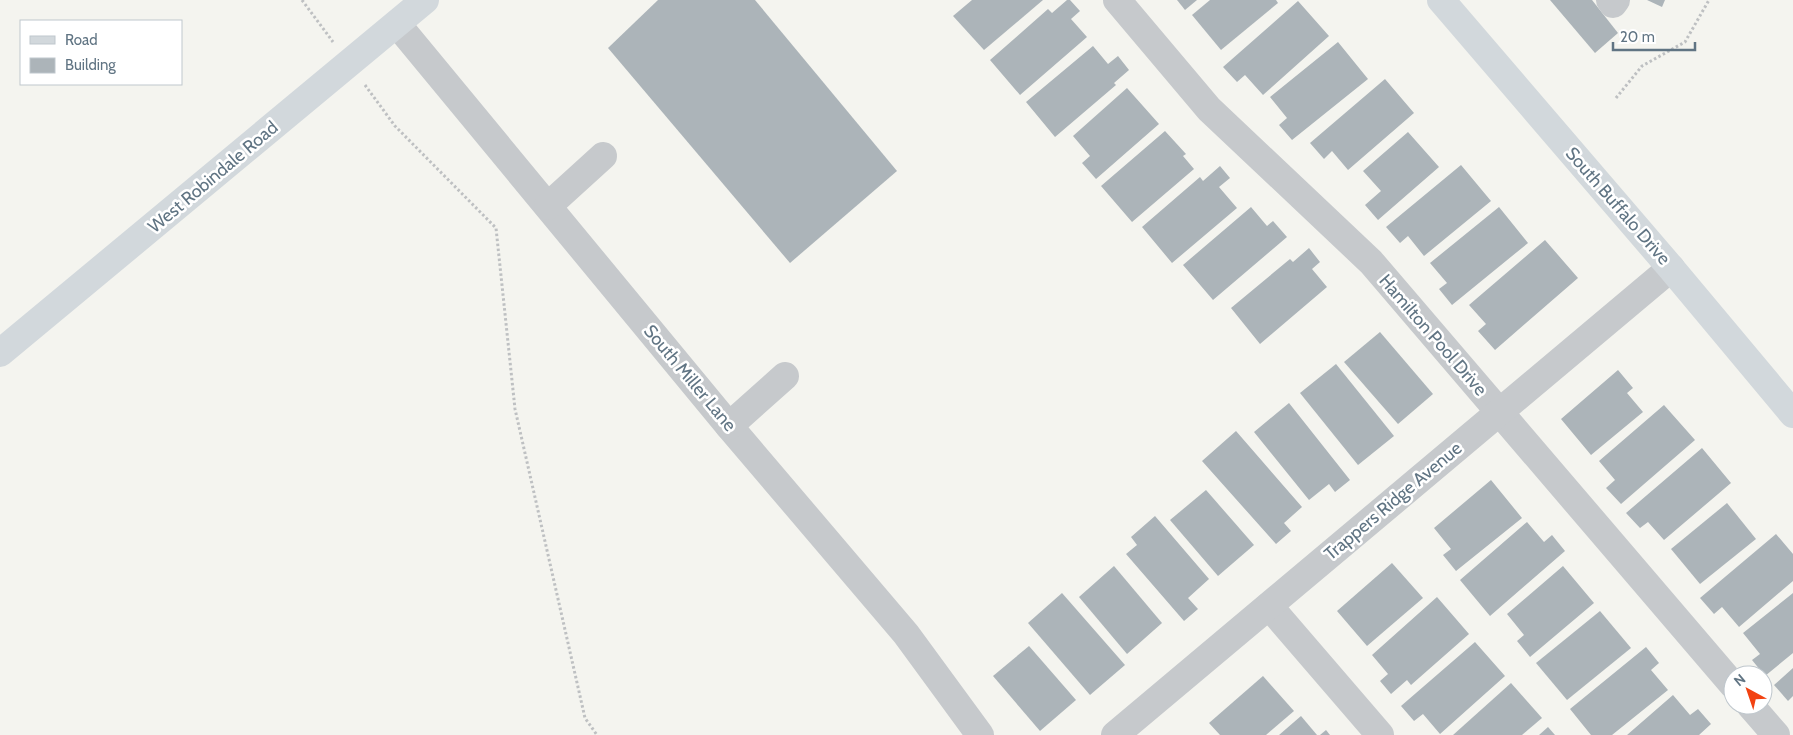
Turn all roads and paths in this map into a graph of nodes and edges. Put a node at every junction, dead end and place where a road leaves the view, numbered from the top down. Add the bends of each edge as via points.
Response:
1 (302, 0) edge
2 (425, 0) edge
3 (1117, 0) edge
4 (1441, 0) edge
5 (1610, 0) edge
6 (1616, 0) edge
7 (1709, 0) edge
8 (397, 24) junction
9 (349, 63) junction
10 (1616, 98) dead end
11 (603, 156) dead end
12 (548, 206) junction
13 (1671, 268) junction
14 (0, 353) edge
15 (785, 376) dead end
16 (1499, 412) junction
17 (1793, 414) edge
18 (729, 426) junction
19 (1269, 606) junction
20 (1723, 673) edge
21 (1759, 715) edge
22 (598, 735) edge
23 (980, 735) edge
24 (1115, 735) edge
25 (1380, 735) edge
26 (1776, 735) edge

1 - 9 path
2 - 8 main road, West Robindale Road
3 - 16 street, Hamilton Pool Drive via 1210,109 1371,262
4 - 13 main road, South Buffalo Drive
5 - 6 street via 1613,4
7 - 10 path via 1685,42 1642,66
8 - 9 main road, West Robindale Road
8 - 12 street, South Miller Lane
9 - 14 main road, West Robindale Road
9 - 22 path via 395,126 496,228 515,409 585,718
11 - 12 street
12 - 18 street, South Miller Lane
13 - 16 street, Trappers Ridge Avenue
13 - 17 main road, South Buffalo Drive
15 - 18 street
16 - 19 street, Trappers Ridge Avenue
16 - 20 street, Hamilton Pool Drive
18 - 23 street, South Miller Lane via 906,634
19 - 24 street, Trappers Ridge Avenue
19 - 25 street
21 - 26 street

